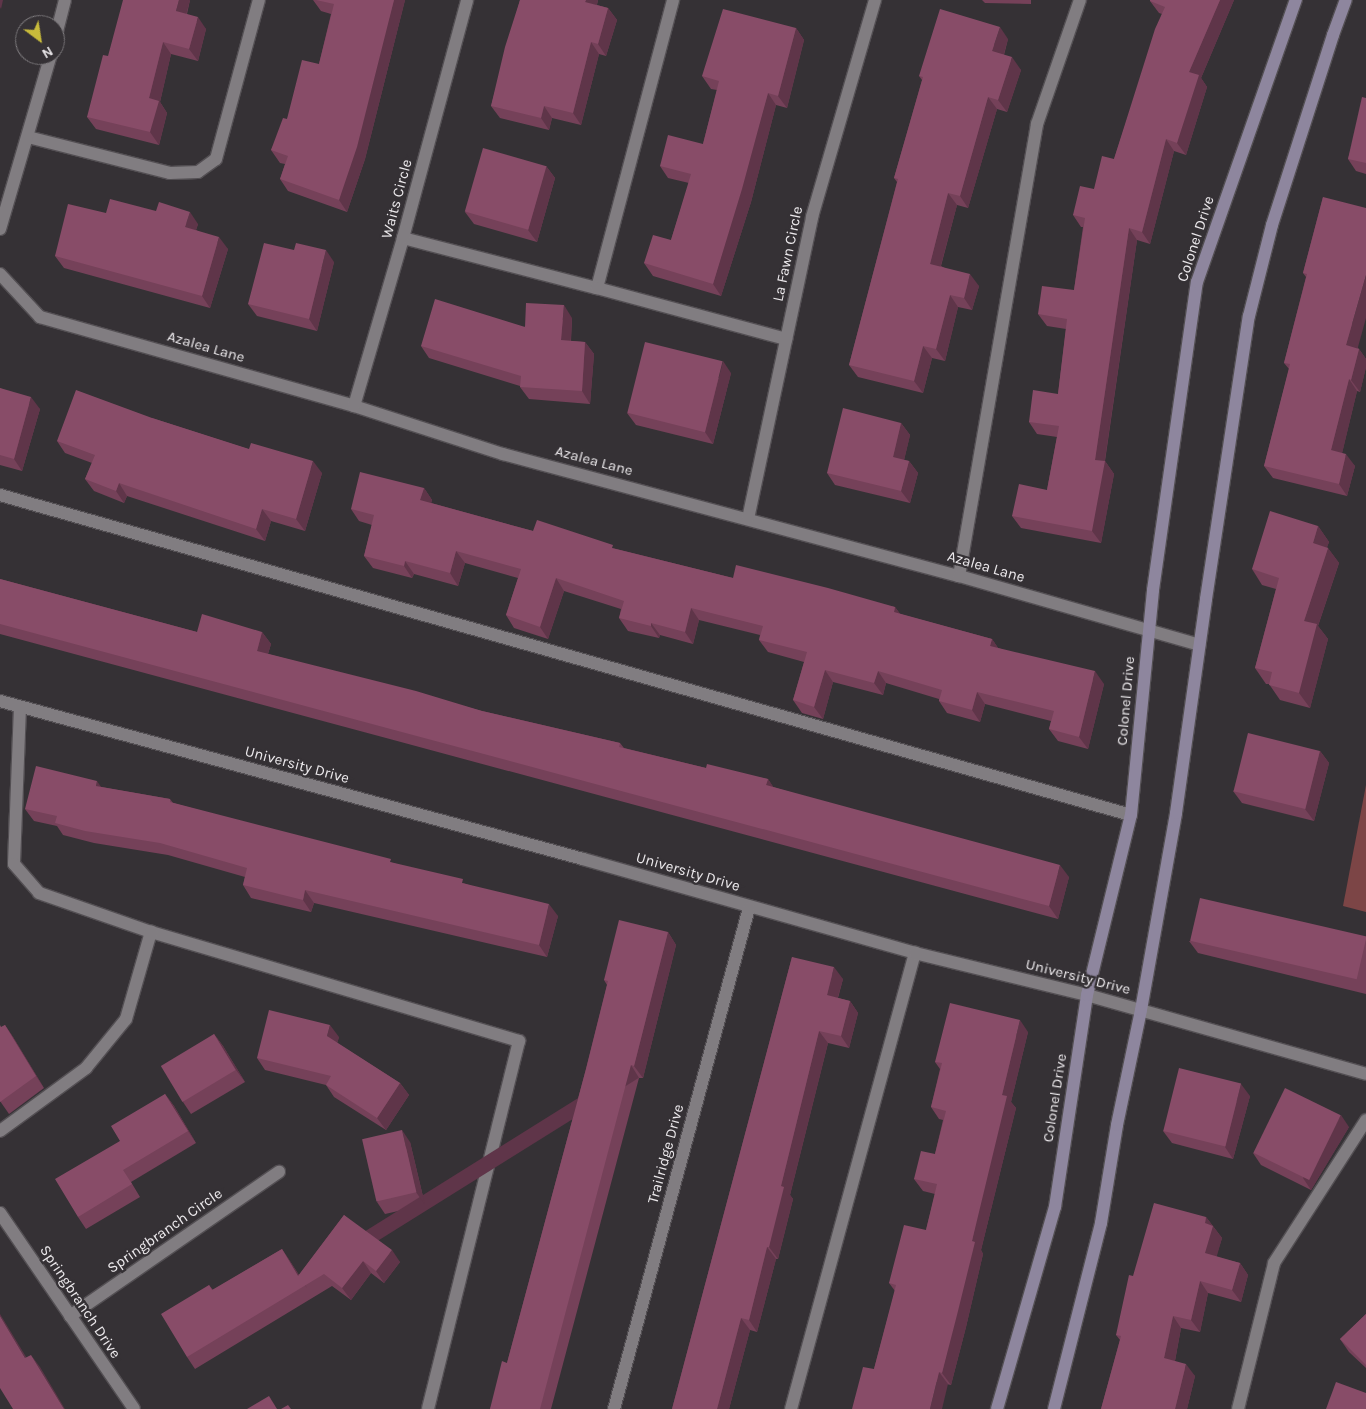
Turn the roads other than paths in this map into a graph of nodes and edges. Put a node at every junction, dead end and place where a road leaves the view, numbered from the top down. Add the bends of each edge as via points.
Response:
1 (65, 0) edge
2 (259, 0) edge
3 (467, 0) edge
4 (673, 0) edge
5 (875, 0) edge
6 (1080, 0) edge
7 (1296, 0) edge
8 (1346, 0) edge
9 (61, 15) edge
10 (48, 65) edge
11 (28, 137) junction
12 (0, 229) edge
13 (403, 238) junction
14 (0, 274) edge
15 (597, 288) junction
16 (786, 339) junction
17 (354, 406) junction
18 (0, 495) edge
19 (748, 519) junction
20 (959, 576) junction
21 (1149, 632) junction
22 (1199, 645) junction
23 (0, 701) edge
24 (20, 707) junction
25 (1131, 815) junction
26 (749, 908) junction
27 (151, 932) junction
28 (915, 954) junction
29 (1087, 994) junction
30 (1141, 1010) junction
31 (1366, 1074) edge
32 (1366, 1120) edge
33 (0, 1131) edge
34 (279, 1172) dead end
35 (0, 1213) edge
36 (70, 1316) junction
37 (134, 1409) edge
38 (428, 1409) edge
39 (614, 1409) edge
40 (792, 1409) edge
41 (997, 1409) edge
42 (1054, 1409) edge
43 (1238, 1409) edge

1 - 9 street
2 - 11 street via 216,159 198,172 170,174
3 - 13 street, Waits Circle
4 - 15 street
5 - 16 street, La Fawn Circle via 812,217
6 - 20 street via 1037,124
7 - 21 street, Colonel Drive via 1197,282
8 - 22 street via 1272,225 1249,316
10 - 11 street
11 - 12 street
13 - 15 street
13 - 17 street, Waits Circle
14 - 17 street, Azalea Lane via 40,317
15 - 16 street
16 - 19 street, La Fawn Circle
17 - 19 street, Azalea Lane via 503,454
18 - 25 street
19 - 20 street, Azalea Lane
20 - 21 street, Azalea Lane
21 - 22 street, Azalea Lane
21 - 25 street, Colonel Drive
22 - 30 street via 1176,813
23 - 24 street, University Drive
24 - 26 street, University Drive via 583,858
24 - 27 street via 14,864 39,893
25 - 29 street, Colonel Drive
26 - 28 street, University Drive
26 - 39 street, Trailridge Drive
27 - 33 street via 126,1019 86,1068
27 - 38 street via 519,1041
28 - 29 street, University Drive
28 - 40 street
29 - 30 street, University Drive
29 - 41 street, Colonel Drive via 1054,1207
30 - 31 street, University Drive
30 - 42 street via 1101,1223
32 - 43 street via 1274,1263
34 - 36 street, Springbranch Circle
35 - 36 street, Springbranch Drive
36 - 37 street, Springbranch Drive

